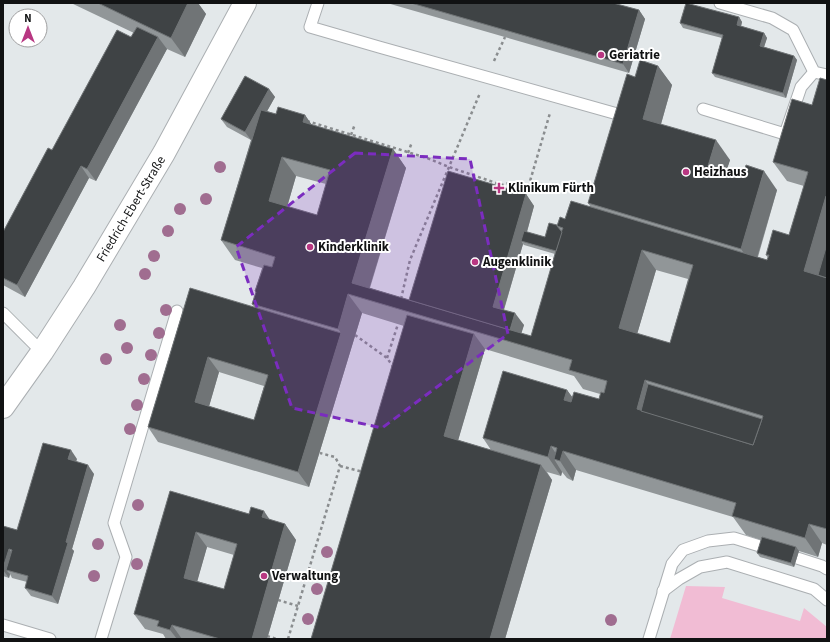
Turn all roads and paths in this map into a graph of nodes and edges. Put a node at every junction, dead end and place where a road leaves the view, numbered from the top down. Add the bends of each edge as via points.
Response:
1 (245, 3) edge
2 (318, 3) edge
3 (720, 3) edge
4 (505, 37) edge
5 (814, 72) junction
6 (827, 75) edge
7 (487, 78) junction
8 (555, 97) junction
9 (703, 109) dead end
10 (632, 118) edge
11 (302, 119) edge
12 (315, 124) junction
13 (355, 124) dead end
14 (314, 128) edge
15 (351, 135) junction
16 (412, 142) dead end
17 (408, 152) junction
18 (449, 167) junction
19 (400, 304) edge
20 (177, 311) dead end
21 (3, 313) edge
22 (398, 324) edge
23 (355, 335) dead end
24 (42, 352) junction
25 (387, 358) junction
26 (394, 369) edge
27 (3, 407) edge
28 (320, 453) dead end
29 (340, 466) junction
30 (370, 473) edge
31 (763, 547) edge
32 (797, 558) edge
33 (827, 569) edge
34 (663, 591) junction
35 (278, 600) dead end
36 (827, 600) edge
37 (298, 606) junction
38 (3, 626) edge
39 (267, 636) dead end
40 (50, 639) edge
41 (101, 639) edge
42 (277, 639) edge
43 (288, 639) edge
44 (649, 639) edge

1 - 24 street, Friedrich-Ebert-Straße via 164,153 84,288
2 - 7 lane via 310,27
3 - 5 lane via 772,18 793,30
4 - 7 path
5 - 6 lane
5 - 9 lane via 801,87 785,134
7 - 8 lane
7 - 18 path
8 - 10 lane
8 - 18 path via 528,188 509,183 502,185
11 - 12 path
12 - 14 path
12 - 15 path
13 - 15 path
15 - 17 path
16 - 17 path
17 - 18 path
18 - 19 path via 410,260
20 - 41 lane via 114,523 126,556
21 - 24 lane
22 - 25 path
23 - 25 path
24 - 27 street, Friedrich-Ebert-Straße
25 - 26 path
28 - 29 path via 335,457
29 - 30 path
29 - 37 path
31 - 34 lane via 734,538 708,541 683,550 672,564
32 - 33 lane
34 - 36 lane via 700,567 727,562 814,588
34 - 44 lane
35 - 37 path
37 - 43 path
38 - 40 lane
39 - 42 path

